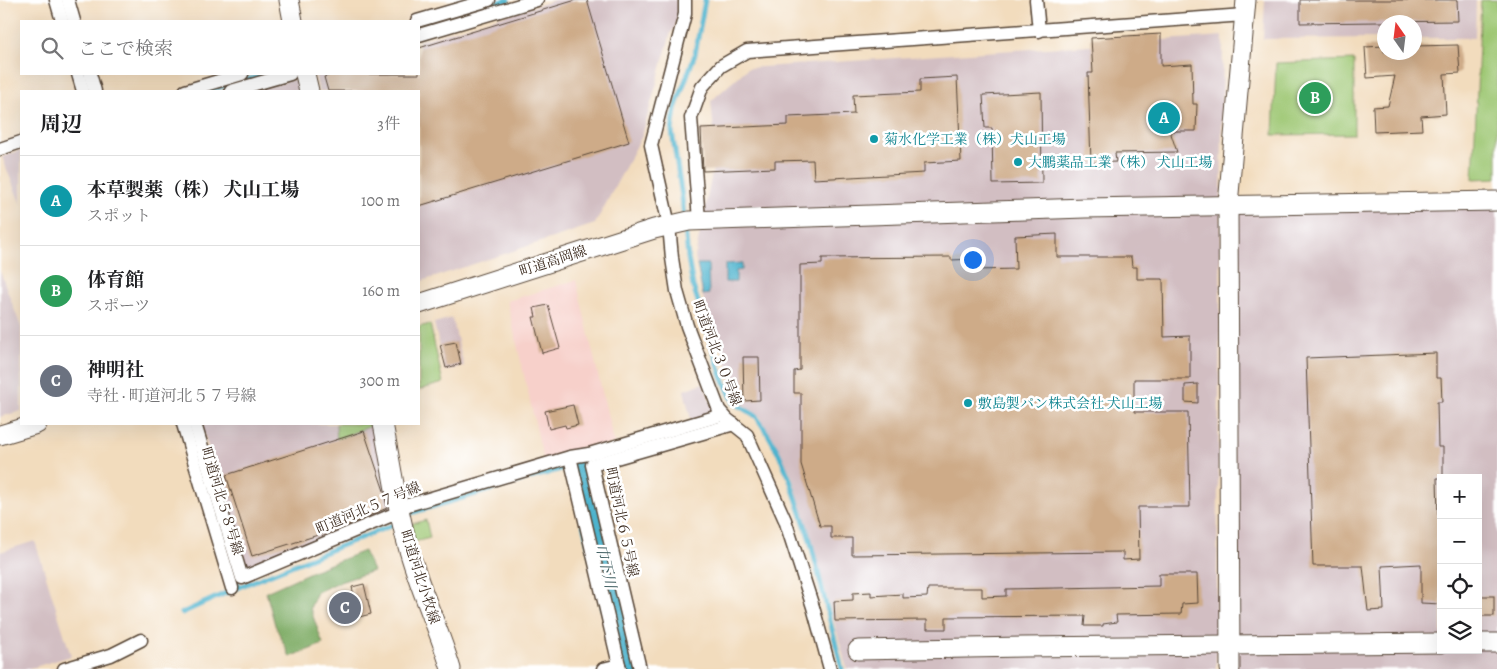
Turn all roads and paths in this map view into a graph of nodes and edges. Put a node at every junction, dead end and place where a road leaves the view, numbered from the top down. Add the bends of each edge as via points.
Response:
1 (56, 0) edge
2 (68, 0) edge
3 (289, 0) edge
4 (488, 0) edge
5 (537, 0) edge
6 (685, 0) edge
7 (1036, 0) edge
8 (1245, 8) edge
9 (62, 20) edge
10 (74, 20) edge
11 (293, 20) edge
12 (420, 20) edge
13 (1039, 31) junction
14 (420, 35) edge
15 (78, 75) edge
16 (90, 75) edge
17 (239, 75) edge
18 (287, 75) edge
19 (305, 75) edge
20 (83, 90) edge
21 (95, 90) edge
22 (188, 90) edge
23 (234, 90) edge
24 (308, 90) edge
25 (20, 142) edge
26 (0, 148) edge
27 (1497, 201) edge
28 (1228, 205) junction
29 (694, 221) junction
30 (669, 225) junction
31 (420, 304) edge
32 (722, 414) junction
33 (734, 424) junction
34 (34, 425) edge
35 (183, 425) edge
36 (195, 425) edge
37 (383, 425) edge
38 (0, 435) edge
39 (571, 463) junction
40 (400, 510) junction
41 (232, 588) dead end
42 (141, 640) dead end
43 (1437, 643) edge
44 (1482, 643) edge
45 (1497, 643) edge
46 (1229, 645) junction
47 (858, 650) dead end
48 (619, 667) edge
49 (64, 669) edge
50 (451, 669) edge
51 (603, 669) edge
52 (640, 669) edge
53 (830, 669) edge
54 (1230, 669) edge

1 - 9 street
2 - 10 street
3 - 11 street
4 - 12 street
5 - 14 street
6 - 30 street, 町道河北３０号線 via 685,14 651,145
7 - 13 street
8 - 13 street
8 - 28 street
13 - 29 street via 746,51 721,66 702,87 691,118
15 - 20 street
16 - 21 street
17 - 22 street
18 - 23 street
19 - 24 street
25 - 26 street
27 - 28 street, 町道高岡線
28 - 29 street, 町道高岡線
28 - 46 street
29 - 30 street, 町道高岡線
30 - 31 street, 町道高岡線
30 - 32 street, 町道河北３０号線 via 672,258 687,326
32 - 33 street, 町道河北３０号線
32 - 39 street, 町道河北５７号線 via 589,454
33 - 52 street, 町道河北６５号線 via 592,464
33 - 53 street, 町道河北３０号線 via 747,435 785,520
34 - 38 street
35 - 41 street, 町道河北５８号線
36 - 40 street, 町道河北５７号線 via 242,578
37 - 40 street, 町道河北小牧線
39 - 40 street, 町道河北５７号線 via 408,505
39 - 48 street
40 - 50 street, 町道河北小牧線 via 410,553
42 - 49 street via 111,655
43 - 46 street
44 - 45 street
46 - 47 street
46 - 54 street
48 - 51 street

